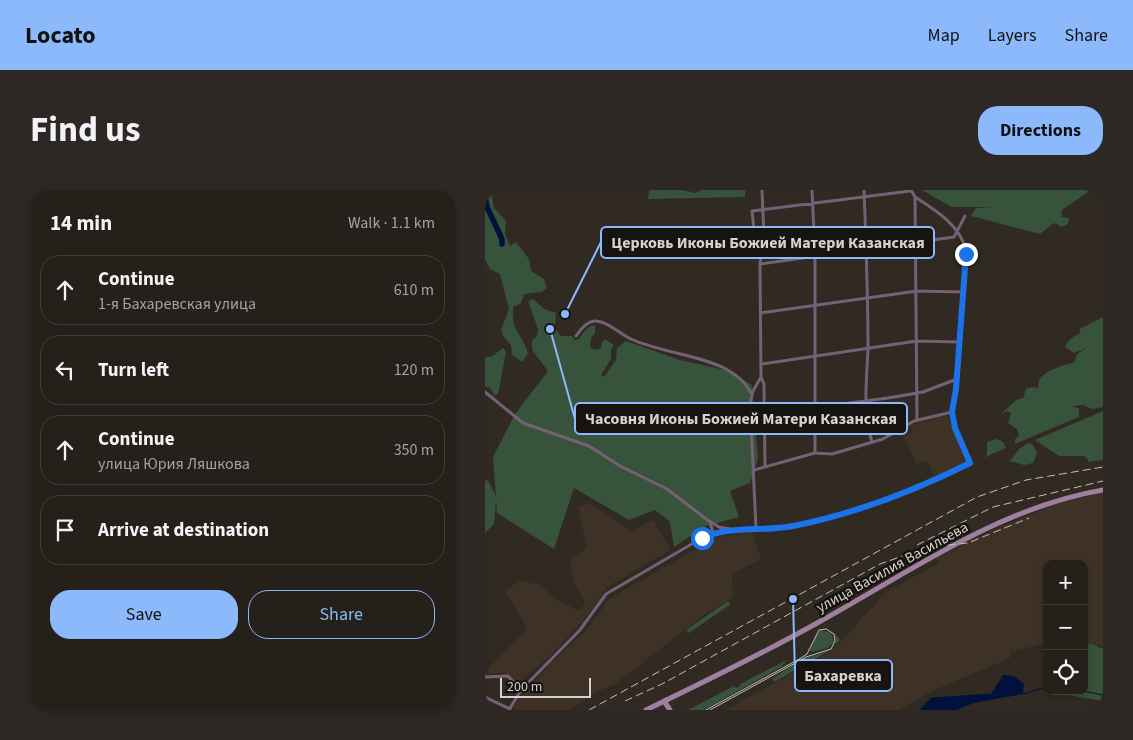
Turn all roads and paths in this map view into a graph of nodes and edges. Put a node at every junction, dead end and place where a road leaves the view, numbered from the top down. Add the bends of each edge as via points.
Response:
1 (762, 190) edge
2 (812, 190) edge
3 (865, 190) edge
4 (911, 190) edge
5 (865, 196) junction
6 (915, 197) junction
7 (813, 202) junction
8 (763, 210) junction
9 (965, 216) dead end
10 (957, 234) junction
11 (755, 239) junction
12 (721, 242) dead end
13 (917, 243) junction
14 (867, 249) junction
15 (761, 254) junction
16 (815, 256) junction
17 (760, 264) junction
18 (917, 291) junction
19 (963, 292) junction
20 (867, 299) junction
21 (815, 306) junction
22 (761, 312) junction
23 (577, 336) dead end
24 (917, 341) junction
25 (959, 342) junction
26 (867, 350) junction
27 (815, 356) junction
28 (762, 364) junction
29 (761, 378) junction
30 (957, 379) junction
31 (485, 392) edge
32 (753, 392) junction
33 (917, 393) junction
34 (866, 400) junction
35 (816, 408) junction
36 (952, 412) junction
37 (765, 414) junction
38 (917, 420) junction
39 (871, 442) junction
40 (815, 454) junction
41 (765, 467) junction
42 (754, 470) junction
43 (1103, 490) edge
44 (710, 522) junction
45 (756, 528) junction
46 (735, 530) junction
47 (713, 534) junction
48 (485, 677) edge
49 (521, 690) junction
50 (485, 697) edge
51 (664, 701) junction
52 (510, 709) edge
53 (646, 710) edge
54 (669, 710) edge

1 - 8 street
2 - 7 street
3 - 5 street
4 - 5 street
4 - 6 street
5 - 7 street
5 - 14 street
6 - 10 street via 941,215
6 - 13 street
7 - 8 street
7 - 16 street
8 - 11 street via 752,211
8 - 15 street
9 - 10 street
10 - 13 street
10 - 19 street via 966,250
11 - 12 street
11 - 15 street
13 - 14 street
13 - 18 street
14 - 16 street
14 - 20 street
15 - 17 street
16 - 17 street
16 - 21 street
17 - 22 street
18 - 19 street
18 - 20 street
18 - 24 street
19 - 25 street
20 - 21 street
20 - 26 street
21 - 22 street
21 - 27 street
22 - 28 street
23 - 32 street via 589,323 605,323 631,339 717,365 740,378
24 - 25 street
24 - 26 street
24 - 33 street
25 - 30 street
26 - 27 street
26 - 34 street
27 - 28 street
27 - 35 street
28 - 29 street
29 - 32 street
29 - 37 street
30 - 33 street
30 - 36 street
31 - 44 street via 523,423 589,446 620,466 667,489
32 - 42 street
33 - 34 street
33 - 38 street
34 - 35 street
34 - 39 street
35 - 37 street
35 - 40 street
36 - 38 street
36 - 45 street via 970,463 909,491 824,519 785,528
37 - 41 street
38 - 39 street via 886,438
39 - 40 street via 829,455
40 - 41 street
41 - 42 street
42 - 45 street
43 - 51 main road, улица Василия Васильева via 1069,496 956,542 819,622
44 - 46 street
44 - 47 street
45 - 46 street
46 - 47 street
47 - 49 street via 606,594 580,630
48 - 49 street via 508,676
49 - 52 street
50 - 52 street
51 - 53 main road, улица Василия Васильева
51 - 54 main road

